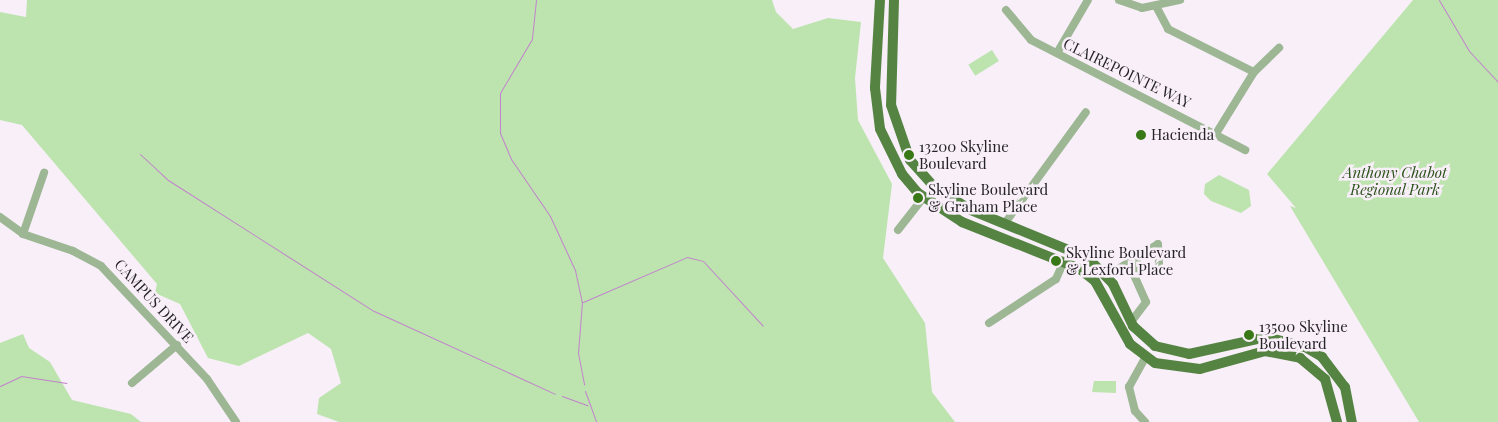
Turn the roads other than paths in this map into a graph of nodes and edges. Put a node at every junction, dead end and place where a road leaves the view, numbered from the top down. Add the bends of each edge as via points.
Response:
1 (880, 0) edge
2 (894, 0) edge
3 (1088, 0) edge
4 (1119, 0) edge
5 (1180, 0) edge
6 (1157, 8) junction
7 (1006, 10) dead end
8 (1279, 48) dead end
9 (1057, 53) junction
10 (1254, 72) junction
11 (1086, 112) dead end
12 (1217, 132) junction
13 (1245, 150) dead end
14 (44, 173) dead end
15 (923, 198) junction
16 (0, 217) edge
17 (1005, 223) junction
18 (898, 230) dead end
19 (22, 234) junction
20 (1138, 255) junction
21 (1064, 261) junction
22 (1159, 264) dead end
23 (1108, 276) junction
24 (1131, 322) junction
25 (989, 323) dead end
26 (177, 345) junction
27 (1145, 358) junction
28 (1330, 367) junction
29 (1321, 375) junction
30 (132, 383) dead end
31 (236, 422) edge
32 (1145, 422) edge
33 (1337, 422) edge
34 (1352, 422) edge

1 - 15 main road via 875,88 880,129 902,174
2 - 17 main road via 891,104 910,160 935,188
3 - 9 street
4 - 6 street
5 - 6 street
6 - 10 street via 1168,29
7 - 9 street, CLAIREPOINTE WAY via 1022,34
8 - 10 street
9 - 12 street, CLAIREPOINTE WAY
10 - 12 street
11 - 17 street
12 - 13 street, CLAIREPOINTE WAY
14 - 19 street
15 - 18 street
15 - 21 main road via 962,222
16 - 19 street, CAMPUS DRIVE
17 - 23 main road via 1079,252
19 - 26 street, CAMPUS DRIVE via 73,250 101,266
20 - 22 street via 1158,244
20 - 23 street
20 - 24 street via 1134,275 1146,302
21 - 25 street via 1056,279
21 - 27 main road via 1095,281 1123,333
23 - 24 main road
24 - 28 main road via 1143,337 1172,352 1189,354 1267,337 1305,347
26 - 30 street
26 - 31 street, CAMPUS DRIVE via 217,391
27 - 29 main road via 1188,370 1249,353 1283,352 1300,358
27 - 32 street via 1129,387 1135,411
28 - 29 main road
28 - 34 main road via 1345,388
29 - 33 main road via 1332,393

